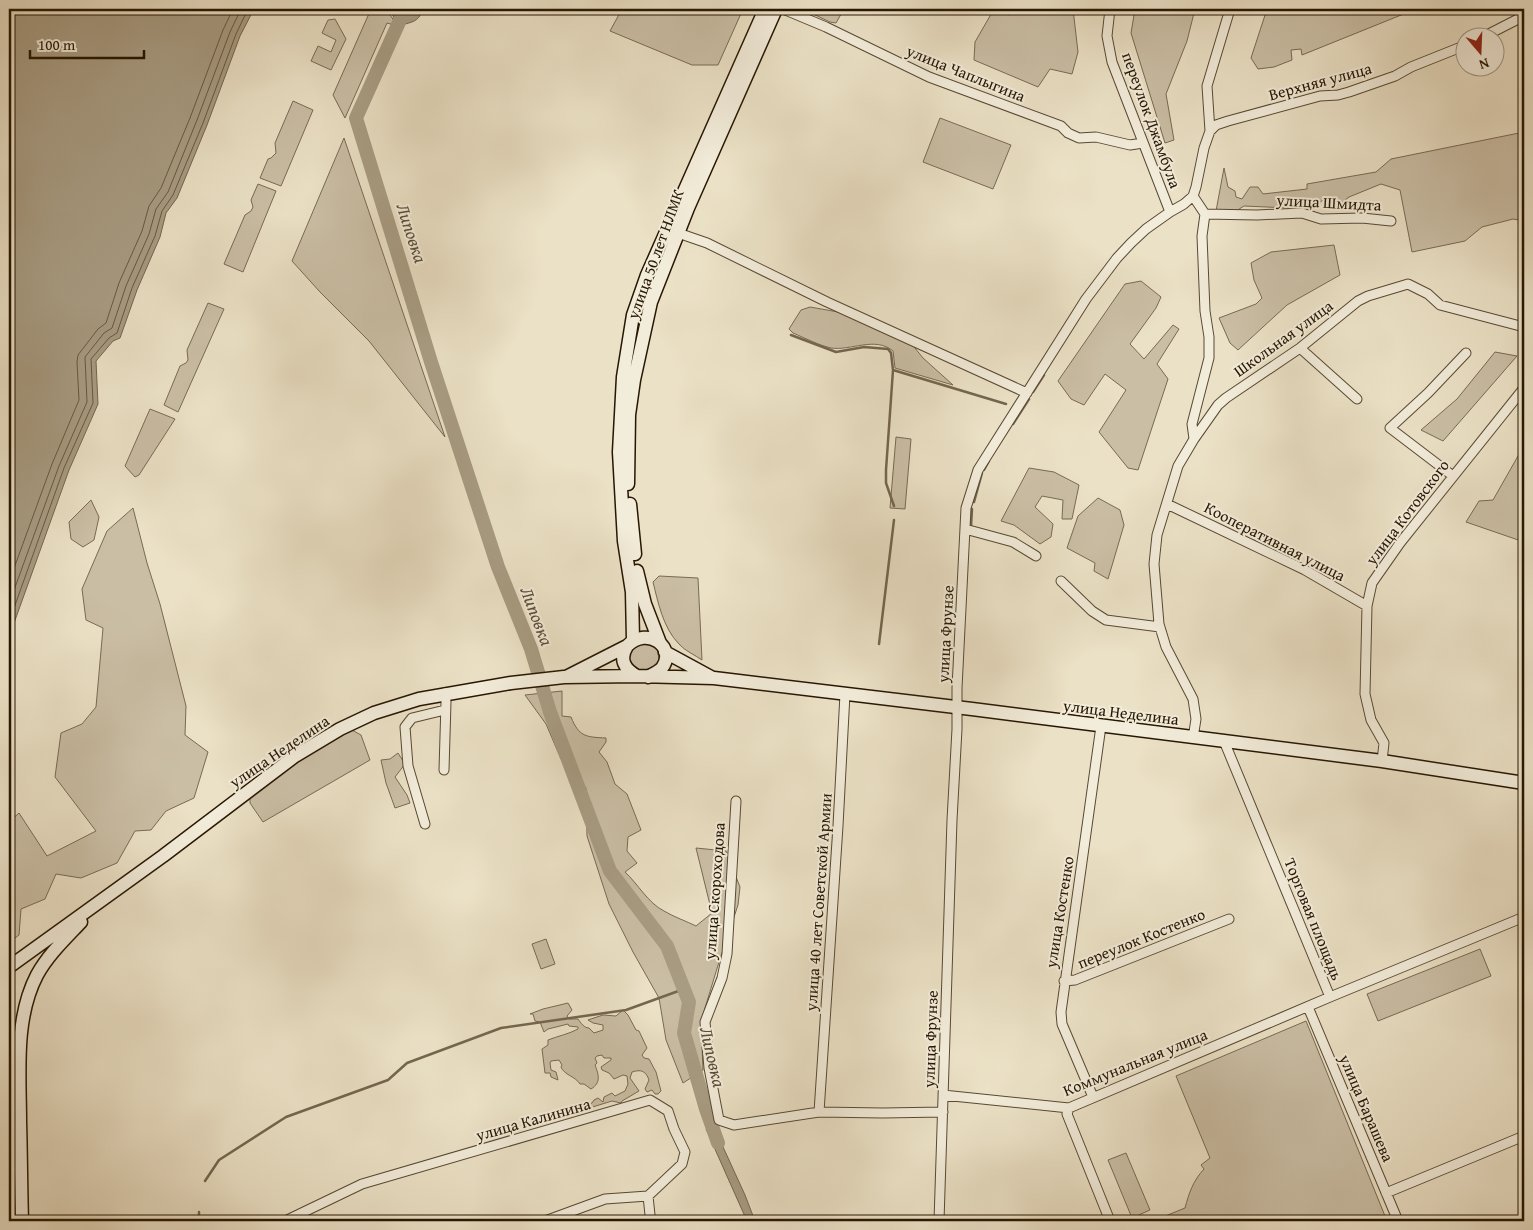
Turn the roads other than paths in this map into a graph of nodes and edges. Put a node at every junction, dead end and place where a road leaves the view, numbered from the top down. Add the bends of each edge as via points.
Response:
1 (764, 9) edge
2 (776, 9) edge
3 (783, 9) edge
4 (1110, 9) edge
5 (1230, 9) edge
6 (802, 12) edge
7 (1524, 16) edge
8 (1501, 28) edge
9 (1456, 49) edge
10 (1210, 131) junction
11 (1143, 143) junction
12 (1193, 196) junction
13 (1170, 212) junction
14 (1205, 214) junction
15 (1391, 221) dead end
16 (678, 233) junction
17 (1524, 327) edge
18 (1300, 348) junction
19 (1466, 353) dead end
20 (1524, 388) edge
21 (1027, 393) junction
22 (1356, 399) dead end
23 (1194, 439) junction
24 (1453, 476) junction
25 (1167, 504) junction
26 (965, 529) junction
27 (1036, 556) dead end
28 (1060, 580) dead end
29 (1367, 606) junction
30 (1160, 627) junction
31 (630, 643) junction
32 (662, 647) junction
33 (643, 676) junction
34 (565, 677) junction
35 (714, 678) junction
36 (444, 693) junction
37 (845, 694) junction
38 (958, 707) junction
39 (446, 710) junction
40 (1102, 726) junction
41 (1193, 738) junction
42 (1224, 741) junction
43 (1382, 762) junction
44 (444, 770) dead end
45 (1524, 783) edge
46 (736, 801) dead end
47 (425, 824) dead end
48 (98, 903) junction
49 (1524, 917) edge
50 (1228, 919) dead end
51 (9, 967) edge
52 (1064, 981) junction
53 (1330, 997) junction
54 (1308, 1007) junction
55 (943, 1094) junction
56 (1093, 1098) junction
57 (9, 1102) edge
58 (1069, 1108) junction
59 (819, 1112) junction
60 (943, 1112) junction
61 (20, 1124) junction
62 (1524, 1136) edge
63 (1386, 1193) junction
64 (648, 1196) junction
65 (649, 1218) edge
66 (22, 1221) edge
67 (285, 1221) edge
68 (545, 1221) edge
69 (641, 1221) edge
70 (939, 1221) edge
71 (1110, 1221) edge
72 (1398, 1221) edge

1 - 31 main road, улица 50 лет НЛМК via 633,316 623,377 618,452 624,541 632,592
2 - 16 main road, улица 50 лет НЛМК
3 - 6 street, улица Чаплыгина
4 - 11 street, переулок Джамбула via 1107,36 1112,62
5 - 10 street via 1207,86
6 - 11 street, улица Чаплыгина via 929,77 1061,126 1079,138 1096,137 1130,145
7 - 8 street
9 - 10 street, Верхняя улица via 1349,92 1320,96 1228,121
10 - 12 street
11 - 13 street, переулок Джамбула
12 - 13 street, улица Фрунзе
12 - 14 street
13 - 21 street, улица Фрунзе via 1146,229 1117,258 1086,299
14 - 15 street, улица Шмидта via 1302,213 1321,219
14 - 23 street via 1202,236 1209,358 1192,424
16 - 21 street via 707,243
16 - 32 main road, улица 50 лет НЛМК via 649,310 629,415 628,484 637,573
17 - 18 street, Школьная улица via 1440,305 1428,294 1408,284 1362,298
18 - 22 street
18 - 23 street, Школьная улица via 1226,398
19 - 24 street via 1390,428
20 - 24 street, улица Котовского
21 - 26 street, улица Фрунзе via 978,470 966,508
23 - 25 street, Школьная улица via 1178,466
24 - 29 street, улица Котовского via 1372,583
25 - 29 street, Кооперативная улица via 1305,570
25 - 30 street, Школьная улица via 1157,535 1154,564
26 - 27 street via 1013,542
26 - 38 street, улица Фрунзе
28 - 30 street via 1106,620
29 - 43 street, улица Котовского via 1365,694 1371,720 1384,743
30 - 41 street, Школьная улица via 1166,647 1193,699 1196,719
31 - 32 main road via 642,636 652,638
31 - 33 main road via 622,658 625,666 630,672
31 - 34 main road
32 - 33 main road via 664,664 661,669
32 - 35 main road
33 - 34 main road, улица Неделина
33 - 35 main road, улица Неделина
34 - 36 main road, улица Неделина
35 - 37 main road, улица Неделина
36 - 39 street
36 - 48 main road, улица Неделина via 374,713 329,735 295,756
37 - 38 main road, улица Неделина
37 - 59 street, улица 40 лет Советской Армии
38 - 40 main road, улица Неделина
38 - 55 street, улица Фрунзе
39 - 44 street
39 - 47 street via 412,718 405,726 408,766
40 - 41 main road, улица Неделина
40 - 52 street, улица Костенко
41 - 42 main road, улица Неделина
42 - 43 main road, улица Неделина
42 - 53 street, Торговая площадь
43 - 45 main road, улица Неделина
46 - 59 street, улица Скороходова via 727,954 722,978 705,1022 708,1068 719,1120 734,1125
48 - 51 main road
48 - 61 main road via 48,958 27,1001 20,1055
49 - 53 street, Торговая площадь
50 - 52 street, переулок Костенко via 1075,980
52 - 56 street, улица Костенко via 1062,1024
53 - 54 street, Коммунальная улица
54 - 56 street, Коммунальная улица
54 - 63 street, улица Барашева
55 - 58 street, Коммунальная улица
55 - 60 street, улица Фрунзе
56 - 58 street, Коммунальная улица
57 - 61 main road
58 - 71 street via 1067,1114
59 - 60 street
60 - 70 street, улица Фрунзе
61 - 66 main road
62 - 63 street
63 - 72 street, улица Барашева
64 - 65 street
64 - 67 street, улица Калинина via 682,1164 685,1152 668,1111 650,1100 362,1184
64 - 68 street via 606,1199
65 - 69 street

